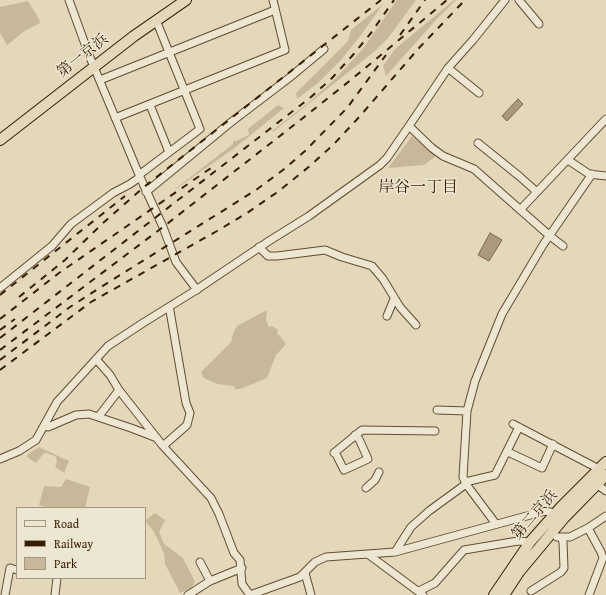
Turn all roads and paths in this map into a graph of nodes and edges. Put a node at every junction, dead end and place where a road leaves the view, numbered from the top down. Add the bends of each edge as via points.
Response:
1 (69, 0) edge
2 (174, 0) edge
3 (186, 0) edge
4 (273, 0) edge
5 (505, 0) edge
6 (519, 0) edge
7 (275, 10) junction
8 (156, 20) junction
9 (539, 24) dead end
10 (324, 49) dead end
11 (170, 52) junction
12 (93, 63) junction
13 (448, 68) junction
14 (100, 80) junction
15 (185, 90) junction
16 (479, 93) dead end
17 (150, 105) junction
18 (115, 118) junction
19 (606, 119) edge
20 (409, 126) junction
21 (0, 132) edge
22 (0, 140) edge
23 (478, 143) dead end
24 (169, 152) junction
25 (568, 160) junction
26 (592, 174) junction
27 (139, 176) junction
28 (606, 176) edge
29 (146, 192) junction
30 (537, 192) junction
31 (520, 210) junction
32 (550, 236) junction
33 (563, 246) dead end
34 (259, 247) junction
35 (0, 288) edge
36 (197, 290) junction
37 (394, 299) junction
38 (168, 308) junction
39 (387, 316) dead end
40 (416, 325) dead end
41 (96, 359) junction
42 (119, 390) junction
43 (436, 410) dead end
44 (467, 411) junction
45 (98, 416) junction
46 (45, 426) junction
47 (435, 431) dead end
48 (355, 435) junction
49 (157, 438) junction
50 (553, 444) junction
51 (163, 446) junction
52 (508, 452) junction
53 (0, 459) edge
54 (604, 469) edge
55 (379, 472) dead end
56 (465, 483) junction
57 (596, 484) junction
58 (366, 488) dead end
59 (606, 491) edge
60 (560, 515) junction
61 (606, 516) edge
62 (496, 524) junction
63 (588, 528) junction
64 (548, 536) junction
65 (561, 537) junction
66 (530, 542) junction
67 (395, 552) junction
68 (369, 555) junction
69 (200, 562) dead end
70 (242, 568) junction
71 (16, 570) edge
72 (305, 573) junction
73 (57, 579) edge
74 (210, 581) junction
75 (531, 590) dead end
76 (421, 593) edge
77 (5, 595) edge
78 (55, 595) edge
79 (188, 595) edge
80 (250, 595) edge
81 (311, 595) edge
82 (494, 595) edge
83 (504, 595) edge
84 (589, 595) edge

1 - 12 street
2 - 12 highway, 第一京浜 via 138,24
3 - 8 highway, 第一京浜
4 - 7 street
5 - 13 street
6 - 9 street
7 - 11 street
7 - 15 street via 285,50
8 - 11 street
8 - 12 highway, 第一京浜
10 - 29 street
11 - 14 street
11 - 15 street
12 - 14 street
12 - 21 highway, 第一京浜
12 - 22 highway, 第一京浜
13 - 16 street
13 - 20 street
14 - 18 street
15 - 17 street
15 - 24 street via 200,130
17 - 18 street
17 - 24 street
18 - 27 street
19 - 25 street
20 - 31 street via 443,156 474,169
20 - 34 street via 380,165 309,216
23 - 30 street
24 - 27 street
25 - 26 street
25 - 30 street
26 - 28 street
26 - 32 street
27 - 29 street
27 - 35 street via 71,224 52,246
29 - 36 street via 176,262
30 - 31 street
31 - 32 street
32 - 33 street
32 - 44 street via 502,314 475,381
34 - 36 street
34 - 37 street via 268,256 325,250 372,266
36 - 38 street
37 - 39 street
37 - 40 street
38 - 41 street via 121,336
38 - 51 street via 190,413 187,424
41 - 42 street
41 - 46 street via 57,402
42 - 45 street
42 - 49 street
43 - 44 street
44 - 56 street via 463,477
45 - 46 street via 76,414 48,427
45 - 49 street
46 - 53 street via 36,440
47 - 48 street via 362,430
48 - 48 street via 368,459 344,470 334,452
49 - 51 street
50 - 52 street via 542,468
50 - 52 street via 516,425
50 - 54 street
51 - 70 street via 211,498
52 - 56 street via 495,475
54 - 57 highway, 第二京浜
54 - 60 highway, 第二京浜
55 - 58 street
56 - 62 street
56 - 67 street via 411,526
57 - 59 street
57 - 60 highway, 第二京浜
60 - 62 street via 546,511
60 - 64 highway, 第二京浜
60 - 66 highway, 第二京浜
61 - 63 street
62 - 67 street
63 - 65 street
63 - 84 street via 603,558
64 - 65 street
64 - 83 highway, 第二京浜
65 - 75 street via 564,568
66 - 76 street via 518,541 464,550 435,583
66 - 82 highway, 第二京浜
67 - 68 street
68 - 72 street via 326,557 315,562
68 - 76 street
69 - 74 street
70 - 74 street
70 - 80 street via 242,584
71 - 77 street via 10,568
72 - 80 street
72 - 81 street
73 - 78 street
74 - 79 street

